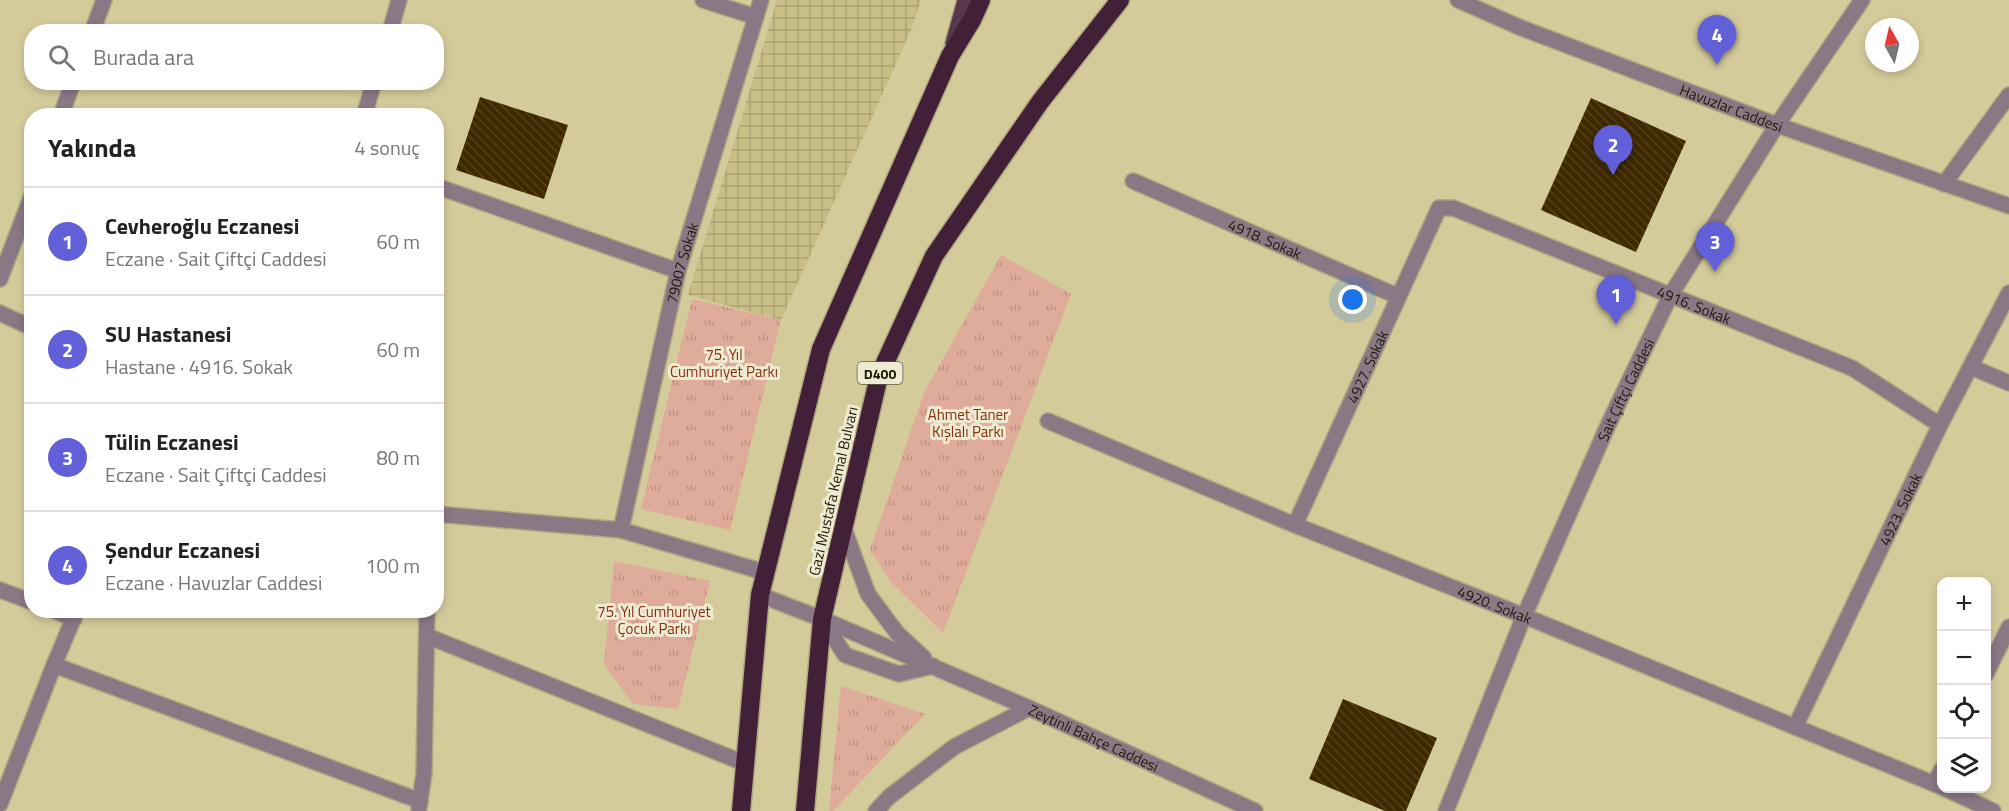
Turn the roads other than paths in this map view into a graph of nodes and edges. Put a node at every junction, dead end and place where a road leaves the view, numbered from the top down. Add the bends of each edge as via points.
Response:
1 (104, 0) edge
2 (703, 0) edge
3 (761, 0) edge
4 (966, 0) edge
5 (981, 0) edge
6 (1120, 0) edge
7 (1458, 0) edge
8 (1862, 0) edge
9 (397, 1) edge
10 (1490, 5) edge
11 (756, 17) junction
12 (95, 24) edge
13 (392, 24) edge
14 (950, 56) junction
15 (71, 90) edge
16 (372, 90) edge
17 (2009, 95) edge
18 (64, 108) edge
19 (366, 108) edge
20 (1777, 126) junction
21 (1133, 181) dead end
22 (1944, 184) junction
23 (444, 189) edge
24 (2009, 206) edge
25 (1439, 208) joint
26 (24, 216) edge
27 (678, 271) junction
28 (0, 279) edge
29 (2009, 293) edge
30 (1397, 296) junction
31 (1670, 296) junction
32 (0, 313) edge
33 (24, 324) edge
34 (1971, 367) junction
35 (2009, 383) edge
36 (1047, 421) dead end
37 (1941, 425) junction
38 (444, 515) edge
39 (1295, 525) junction
40 (843, 526) junction
41 (621, 530) junction
42 (764, 572) junction
43 (0, 590) edge
44 (760, 595) junction
45 (24, 599) edge
46 (1524, 616) junction
47 (75, 618) edge
48 (427, 618) edge
49 (822, 619) junction
50 (2009, 627) edge
51 (427, 636) junction
52 (1991, 664) edge
53 (54, 665) junction
54 (933, 666) junction
55 (1029, 708) junction
56 (1795, 727) junction
57 (744, 763) junction
58 (1937, 786) edge
59 (1953, 793) edge
60 (0, 804) edge
61 (420, 806) edge
62 (1250, 810) edge
63 (741, 811) edge
64 (806, 811) edge
65 (876, 811) edge
66 (1446, 811) edge
67 (1993, 811) edge

1 - 12 street
2 - 11 street
3 - 11 street, 79007 Sokak
4 - 14 main road
5 - 14 highway
6 - 40 highway, Gazi Mustafa Kemal Bulvarı / D400 via 1040,102 934,256 879,376
7 - 10 street, Havuzlar Caddesi
8 - 20 street, Sait Çiftçi Caddesi
9 - 13 street
10 - 20 street, Havuzlar Caddesi via 1520,27
11 - 27 street, 79007 Sokak
14 - 42 highway via 821,349
15 - 18 street
16 - 19 street
17 - 22 street
20 - 22 street, Havuzlar Caddesi
20 - 31 street, Sait Çiftçi Caddesi
21 - 30 street, 4918. Sokak
22 - 24 street, Havuzlar Caddesi
23 - 27 street
25 - 30 street, 4927. Sokak
25 - 31 street, 4916. Sokak via 1453,208
26 - 28 street
27 - 41 street, 79007 Sokak
29 - 34 street, 4923. Sokak
30 - 39 street, 4927. Sokak
31 - 37 street, 4916. Sokak via 1852,368
31 - 46 street, Sait Çiftçi Caddesi
32 - 33 street
34 - 35 street
34 - 37 street, 4923. Sokak
36 - 39 street, 4920. Sokak
37 - 56 street, 4923. Sokak
38 - 41 street
39 - 46 street, 4920. Sokak
40 - 49 highway, Gazi Mustafa Kemal Bulvarı / D400
40 - 54 street via 868,594 897,633
41 - 42 street
42 - 44 highway
43 - 45 street
44 - 49 street, Zeytinli Bahçe Caddesi
44 - 57 highway
46 - 56 street, 4920. Sokak
46 - 66 street, Sait Çiftçi Caddesi
47 - 53 street
48 - 51 street
49 - 54 street, Zeytinli Bahçe Caddesi
49 - 54 street via 845,655 899,674
49 - 64 highway, Gazi Mustafa Kemal Bulvarı / D400
50 - 52 street
51 - 57 street
51 - 61 street
53 - 60 street
53 - 61 street
54 - 55 street, Zeytinli Bahçe Caddesi
55 - 62 street, Zeytinli Bahçe Caddesi
55 - 65 street via 954,747
56 - 58 street, 4920. Sokak
57 - 63 highway
59 - 67 street, 4920. Sokak

